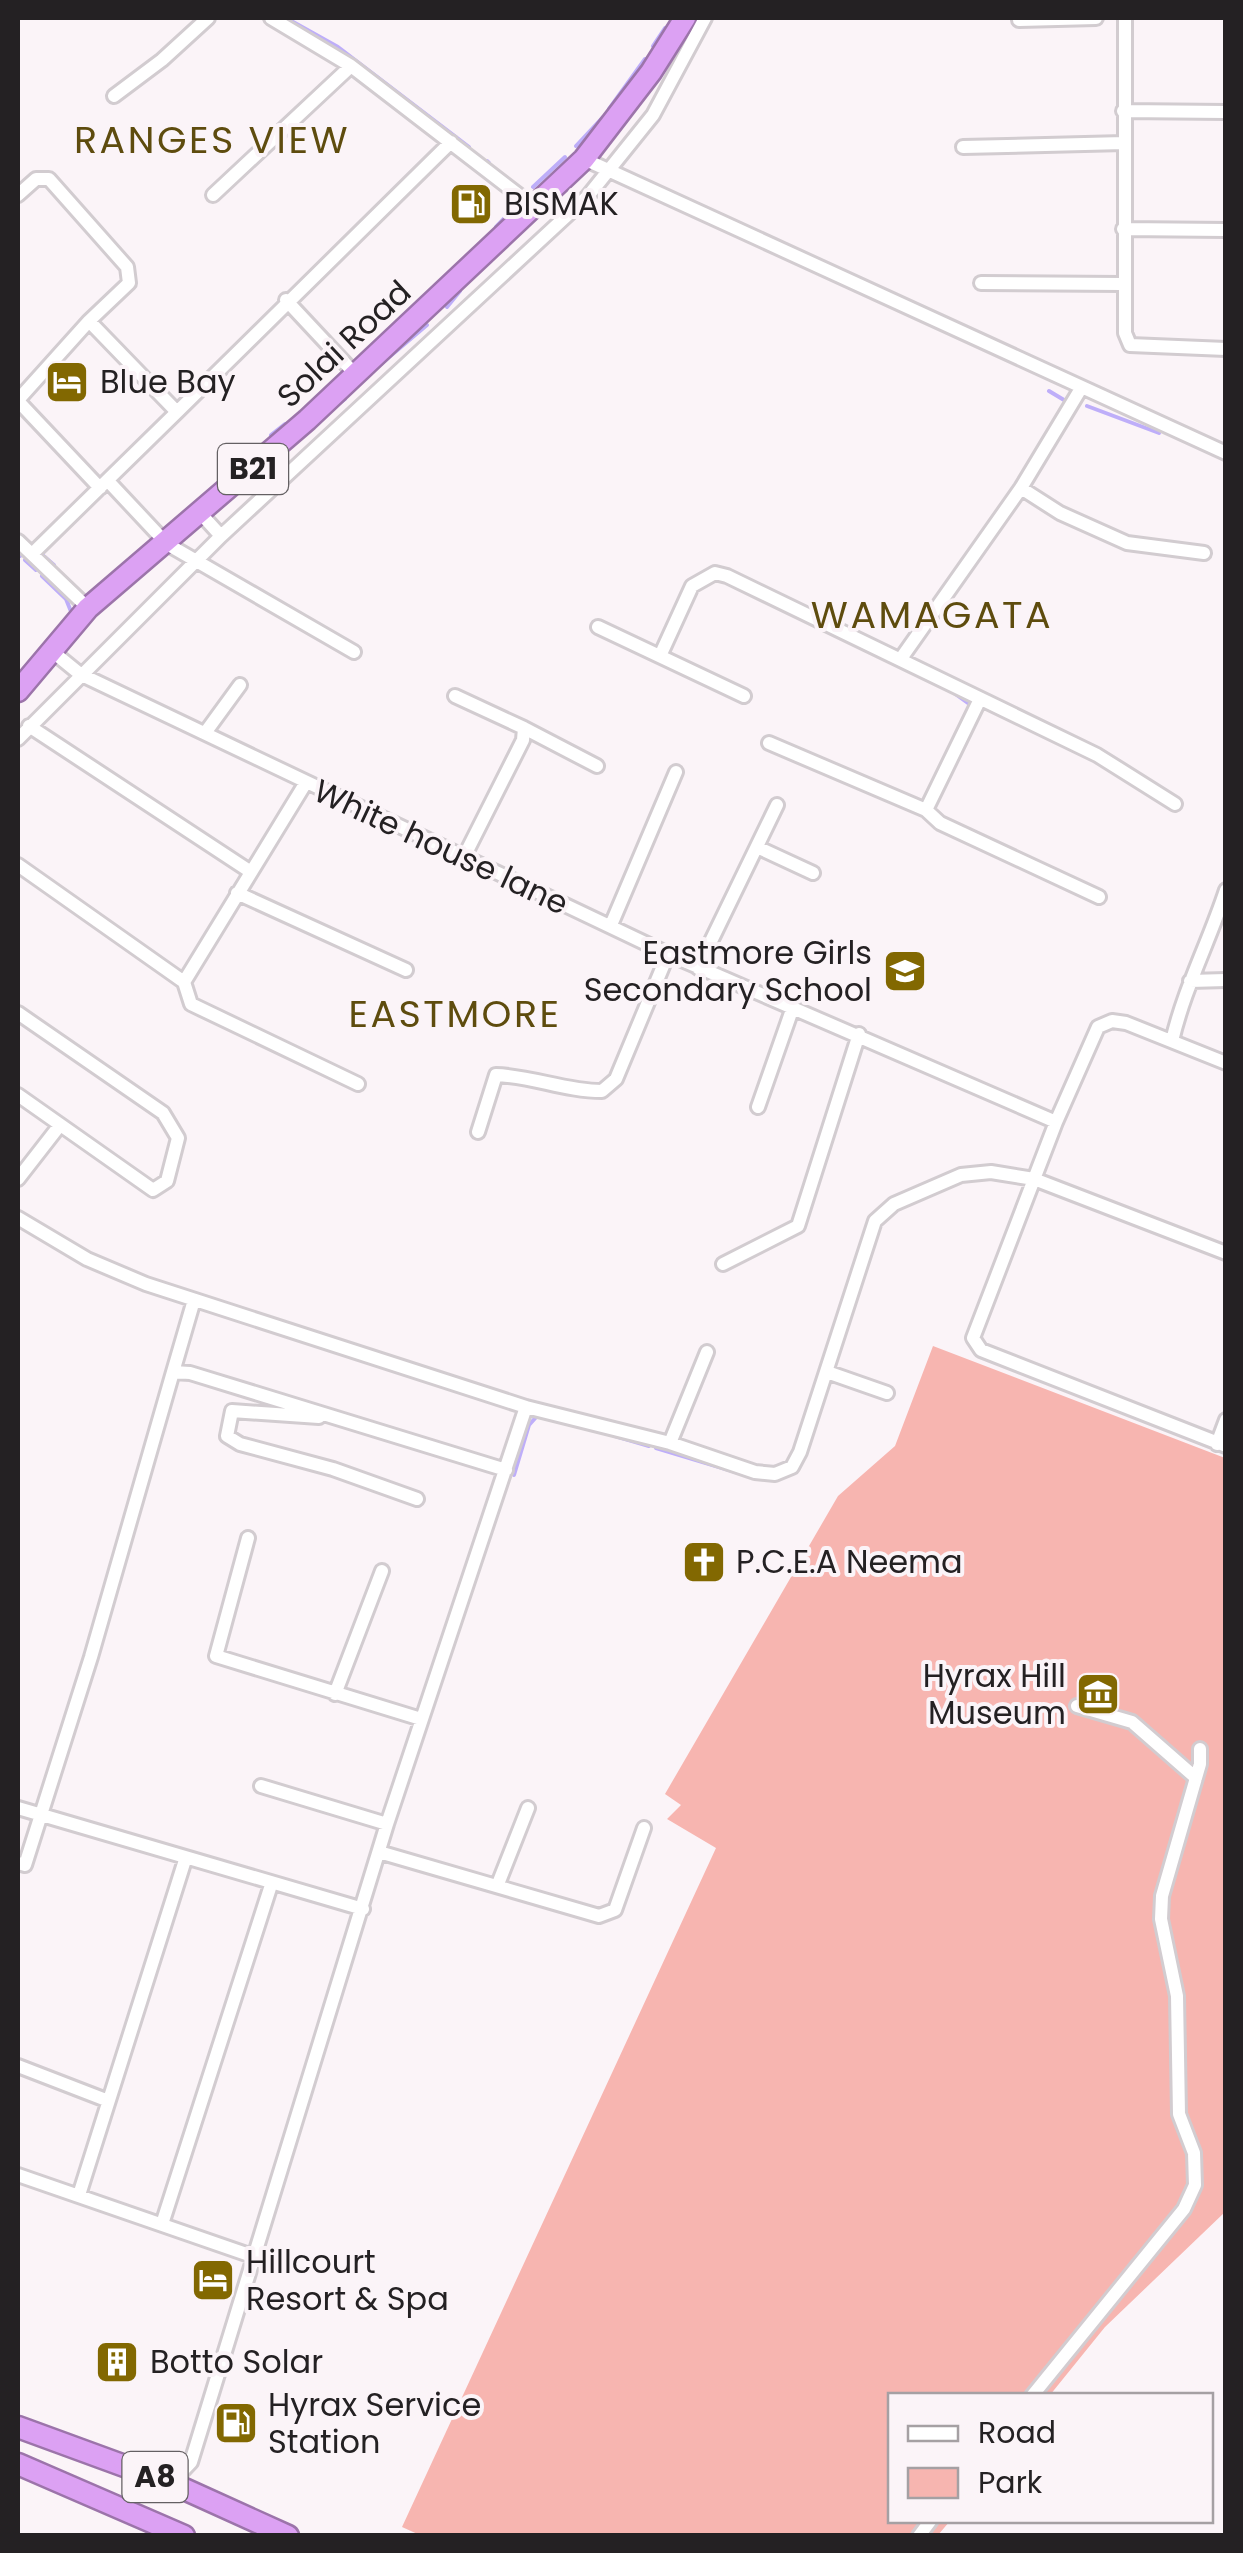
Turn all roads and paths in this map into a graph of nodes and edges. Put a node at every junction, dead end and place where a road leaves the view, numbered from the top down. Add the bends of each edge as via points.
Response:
1 (208, 18) edge
2 (271, 18) edge
3 (685, 18) edge
4 (705, 18) edge
5 (1096, 18) edge
6 (1125, 18) edge
7 (1019, 20) dead end
8 (351, 66) junction
9 (114, 96) dead end
10 (1123, 111) junction
11 (1226, 112) edge
12 (451, 142) junction
13 (1124, 142) junction
14 (963, 146) dead end
15 (584, 159) junction
16 (608, 170) junction
17 (18, 195) edge
18 (213, 195) dead end
19 (533, 206) junction
20 (1123, 229) junction
21 (1226, 230) edge
22 (981, 283) dead end
23 (1122, 284) junction
24 (286, 300) junction
25 (89, 321) junction
26 (1226, 349) edge
27 (356, 375) junction
28 (1080, 390) junction
29 (18, 400) edge
30 (177, 412) junction
31 (1226, 454) edge
32 (104, 484) junction
33 (1021, 488) junction
34 (202, 515) junction
35 (222, 536) junction
36 (18, 541) edge
37 (167, 544) junction
38 (1204, 553) dead end
39 (32, 554) junction
40 (195, 562) junction
41 (88, 608) junction
42 (598, 627) dead end
43 (53, 652) junction
44 (354, 652) dead end
45 (660, 656) junction
46 (902, 657) junction
47 (80, 674) junction
48 (240, 685) dead end
49 (18, 691) edge
50 (455, 696) dead end
51 (744, 696) dead end
52 (980, 700) junction
53 (29, 726) junction
54 (524, 728) junction
55 (206, 733) junction
56 (18, 739) edge
57 (769, 742) dead end
58 (597, 766) dead end
59 (676, 772) dead end
60 (306, 784) junction
61 (777, 804) dead end
62 (1175, 804) dead end
63 (926, 810) junction
64 (756, 847) junction
65 (463, 859) junction
66 (18, 865) edge
67 (251, 872) junction
68 (813, 874) dead end
69 (1226, 890) edge
70 (238, 893) junction
71 (1099, 896) dead end
72 (611, 925) junction
73 (1226, 930) edge
74 (1210, 938) junction
75 (668, 954) junction
76 (698, 968) junction
77 (406, 970) dead end
78 (1226, 980) edge
79 (184, 982) junction
80 (1190, 982) junction
81 (793, 1006) junction
82 (18, 1013) edge
83 (859, 1034) junction
84 (1172, 1041) junction
85 (1226, 1063) edge
86 (358, 1084) dead end
87 (18, 1096) edge
88 (758, 1106) dead end
89 (1056, 1122) junction
90 (60, 1125) junction
91 (478, 1132) dead end
92 (18, 1179) edge
93 (1034, 1179) junction
94 (18, 1218) edge
95 (1226, 1254) edge
96 (722, 1264) dead end
97 (194, 1300) junction
98 (708, 1352) dead end
99 (173, 1372) junction
100 (827, 1372) junction
101 (888, 1393) dead end
102 (526, 1407) junction
103 (346, 1419) junction
104 (1226, 1420) edge
105 (670, 1443) junction
106 (1221, 1445) edge
107 (506, 1470) junction
108 (417, 1499) dead end
109 (248, 1538) dead end
110 (382, 1571) dead end
111 (336, 1694) junction
112 (1078, 1706) dead end
113 (421, 1719) junction
114 (1200, 1749) dead end
115 (1196, 1778) junction
116 (260, 1786) dead end
117 (18, 1808) edge
118 (528, 1808) dead end
119 (41, 1816) junction
120 (387, 1824) junction
121 (644, 1828) dead end
122 (380, 1852) junction
123 (185, 1860) junction
124 (18, 1863) edge
125 (498, 1884) junction
126 (272, 1885) junction
127 (363, 1909) junction
128 (18, 2066) edge
129 (106, 2100) junction
130 (18, 2175) edge
131 (78, 2195) junction
132 (163, 2222) junction
133 (255, 2257) junction
134 (1034, 2393) edge
135 (18, 2427) edge
136 (18, 2464) edge
137 (171, 2484) junction
138 (184, 2536) edge
139 (288, 2536) edge

1 - 9 street
2 - 8 street
3 - 15 highway, Solai Road / B21
4 - 16 street via 653,115
5 - 7 street
6 - 10 street
8 - 12 street
8 - 18 street
10 - 11 street
10 - 13 street
12 - 19 street
12 - 24 street
13 - 14 street
13 - 20 street
15 - 16 street
15 - 19 highway, Solai Road / B21
16 - 28 street
16 - 35 street via 567,216
17 - 25 street via 36,178 50,179 127,267 129,283
19 - 27 highway, Solai Road / B21
20 - 21 street
20 - 23 street
22 - 23 street
23 - 26 street via 1130,345
24 - 27 street
24 - 30 street
25 - 29 street
25 - 30 street
27 - 34 highway, Solai Road / B21
28 - 31 street
28 - 33 street
29 - 32 street
30 - 32 street
32 - 37 street
32 - 39 street
33 - 38 street via 1060,514 1127,543
33 - 46 street
34 - 35 street
34 - 37 highway, Solai Road / B21
35 - 40 street
36 - 39 street
37 - 40 street
37 - 41 highway, Solai Road / B21
39 - 41 street
40 - 44 street
40 - 47 street
41 - 43 highway, Solai Road / B21
42 - 45 street
43 - 47 street, White house lane
43 - 49 highway, Solai Road / B21
45 - 46 street via 692,586 715,573
45 - 51 street
46 - 52 street
47 - 53 street
47 - 55 street, White house lane
48 - 55 street
50 - 54 street
52 - 62 street via 1096,755
52 - 63 street
53 - 56 street
53 - 67 street
54 - 58 street
54 - 65 street
55 - 60 street, White house lane
57 - 63 street
59 - 72 street
60 - 65 street, White house lane
60 - 67 street
61 - 64 street
63 - 71 street
64 - 68 street
64 - 76 street
65 - 72 street, White house lane
66 - 79 street
67 - 70 street
69 - 74 street
70 - 77 street
70 - 79 street
72 - 75 street, White house lane
73 - 74 street
74 - 80 street
75 - 76 street, White house lane
75 - 91 street via 616,1079 602,1091 575,1091 496,1076
76 - 81 street, White house lane
78 - 80 street
79 - 86 street via 191,1004
80 - 84 street
81 - 83 street, White house lane
81 - 88 street
82 - 90 street via 162,1114 178,1138 167,1181 153,1190
83 - 89 street, White house lane
83 - 96 street via 798,1226
84 - 85 street
84 - 89 street via 1126,1023 1098,1027
87 - 90 street
89 - 93 street
90 - 92 street
93 - 95 street
93 - 100 street via 974,1171 883,1210
93 - 106 street via 979,1318 973,1338 981,1350
94 - 97 street via 87,1259
97 - 99 street
97 - 102 street
98 - 105 street
99 - 103 street
99 - 119 street
100 - 101 street
100 - 105 street via 792,1468 755,1472
102 - 105 street
102 - 107 street
103 - 107 street
103 - 108 street via 232,1410 228,1436
104 - 106 street
107 - 113 street
109 - 111 street via 216,1656
110 - 111 street
111 - 113 street
112 - 115 street via 1132,1722
113 - 120 street
114 - 115 street
115 - 134 street via 1161,1920 1176,1996 1179,2114 1194,2153 1195,2185 1184,2210
116 - 120 street
117 - 119 street
118 - 125 street
119 - 123 street
119 - 124 street via 24,1865
120 - 122 street
121 - 125 street via 622,1898 607,1915
122 - 125 street
122 - 127 street
123 - 126 street
123 - 129 street
126 - 127 street
126 - 132 street
127 - 133 street
128 - 129 street
129 - 131 street
130 - 131 street
131 - 132 street
132 - 133 street
133 - 137 street via 191,2462
135 - 137 highway, A8
136 - 138 highway, A8
137 - 139 highway, A8

